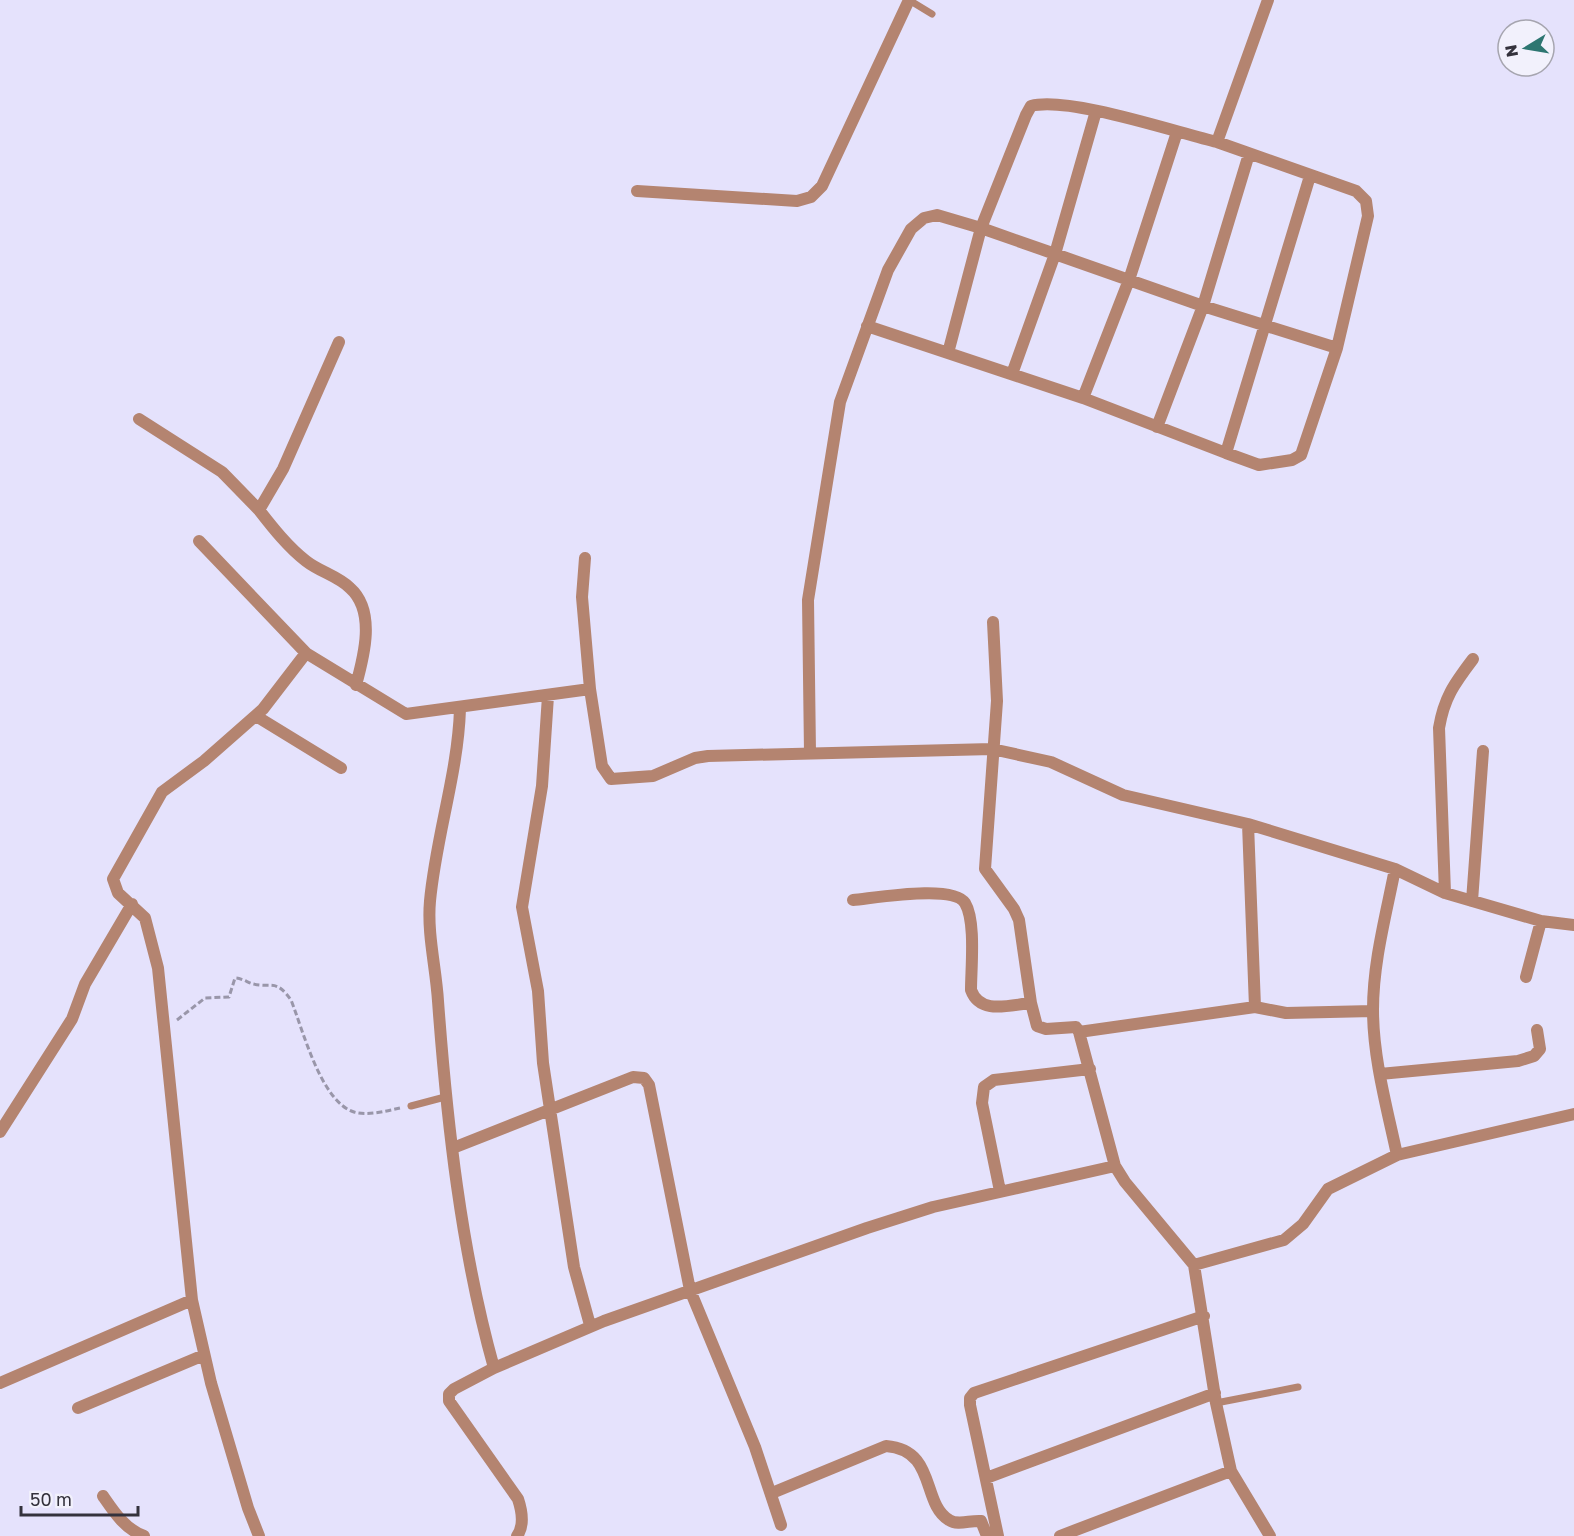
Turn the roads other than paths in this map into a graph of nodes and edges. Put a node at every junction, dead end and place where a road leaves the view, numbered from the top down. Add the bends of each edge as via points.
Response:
1 (909, 0) edge
2 (1268, 0) edge
3 (932, 14) dead end
4 (1096, 111) junction
5 (1177, 132) junction
6 (1217, 142) junction
7 (1249, 154) junction
8 (1310, 176) junction
9 (637, 191) dead end
10 (981, 228) junction
11 (1055, 254) junction
12 (1129, 280) junction
13 (1203, 306) junction
14 (1264, 325) junction
15 (867, 326) junction
16 (339, 342) dead end
17 (1337, 348) junction
18 (948, 353) junction
19 (1012, 374) junction
20 (1083, 398) junction
21 (139, 419) dead end
22 (1157, 427) junction
23 (1226, 453) junction
24 (259, 510) junction
25 (199, 541) dead end
26 (585, 558) dead end
27 (993, 622) dead end
28 (306, 653) junction
29 (1473, 659) dead end
30 (356, 685) junction
31 (590, 689) junction
32 (548, 696) junction
33 (460, 709) junction
34 (256, 717) junction
35 (992, 749) junction
36 (1483, 751) dead end
37 (810, 753) junction
38 (341, 768) dead end
39 (1248, 824) junction
40 (1395, 868) junction
41 (1445, 893) junction
42 (853, 900) dead end
43 (1472, 901) junction
44 (132, 904) junction
45 (1541, 921) junction
46 (1574, 926) edge
47 (1526, 977) dead end
48 (1031, 1003) junction
49 (1255, 1007) junction
50 (1373, 1011) junction
51 (1537, 1030) dead end
52 (1079, 1032) junction
53 (1090, 1069) junction
54 (1380, 1074) junction
55 (445, 1097) junction
56 (411, 1106) road end
57 (549, 1108) junction
58 (1574, 1114) edge
59 (0, 1132) edge
60 (453, 1148) junction
61 (1397, 1155) junction
62 (1115, 1166) junction
63 (1000, 1191) junction
64 (1194, 1265) junction
65 (690, 1290) junction
66 (192, 1300) junction
67 (1204, 1316) junction
68 (591, 1325) junction
69 (204, 1355) junction
70 (494, 1368) junction
71 (0, 1383) edge
72 (1298, 1387) dead end
73 (1216, 1398) junction
74 (78, 1407) dead end
75 (1231, 1472) junction
76 (986, 1479) junction
77 (772, 1493) junction
78 (103, 1496) dead end
79 (781, 1525) dead end
80 (144, 1536) edge
81 (259, 1536) edge
82 (517, 1536) edge
83 (987, 1536) edge
84 (998, 1536) edge
85 (1060, 1536) edge
86 (1270, 1536) edge

1 - 3 lane
1 - 9 street via 822,186 811,197 797,201
2 - 6 street
4 - 5 street
4 - 10 street via 1042,103 1031,106
4 - 11 street
5 - 6 street
5 - 12 street
6 - 7 street
7 - 8 street
7 - 13 street
8 - 14 street
8 - 17 street via 1356,191 1366,201 1368,216
10 - 11 street
10 - 15 street via 936,215 924,218 911,229 888,270
10 - 18 street
11 - 12 street
11 - 19 street
12 - 13 street
12 - 20 street
13 - 14 street
13 - 22 street
14 - 17 street
14 - 23 street
15 - 18 street
15 - 37 street via 840,402 812,568 808,600
16 - 24 street via 283,469
17 - 23 street via 1301,455 1259,465
18 - 19 street
19 - 20 street
20 - 22 street
21 - 24 street via 222,472
22 - 23 street
24 - 30 street via 307,562 344,583 358,596 365,614 365,637
25 - 28 street
26 - 31 street via 582,597
27 - 35 street via 997,701
28 - 30 street
28 - 34 street
29 - 41 street via 1443,706 1440,729
30 - 33 street via 411,715
31 - 32 street
31 - 37 street via 602,766 611,779 653,776 708,756
32 - 33 street
32 - 57 street via 542,786 522,907 538,992
33 - 55 street via 457,753 439,835 430,903
34 - 38 street
34 - 44 street via 159,796 113,874 115,889
35 - 37 street
35 - 39 street via 1051,762 1123,795
35 - 48 street via 985,869 1019,920
36 - 43 street
39 - 40 street
39 - 49 street
40 - 41 street
40 - 50 street via 1377,961
41 - 43 street
42 - 48 street via 942,892 958,896 965,903 970,920 971,990 975,1000 982,1006 993,1007
43 - 45 street
44 - 59 street via 85,984 72,1019
44 - 66 street via 145,918 158,968
45 - 46 street
45 - 47 street
48 - 52 street via 1041,1028 1076,1027
49 - 50 street via 1286,1013
49 - 52 street
50 - 54 street
51 - 54 street via 1540,1049 1534,1056 1518,1061
52 - 53 street
53 - 62 street
53 - 63 street via 994,1080 984,1087 982,1103
54 - 61 street
55 - 56 lane
55 - 60 street
57 - 60 street
57 - 65 street via 633,1077 644,1078 649,1085
57 - 68 street via 574,1267
58 - 61 street
60 - 70 street via 474,1282
61 - 64 street via 1328,1189 1303,1224 1284,1240
62 - 63 street
62 - 64 street
63 - 65 street via 878,1225
64 - 67 street
65 - 68 street
65 - 77 street
66 - 69 street
66 - 71 street
67 - 73 street
67 - 76 street via 974,1393 970,1405
68 - 70 street
69 - 74 street
69 - 81 street
70 - 82 street via 454,1389 449,1401 518,1498 522,1516
72 - 73 lane
73 - 75 street
73 - 76 street
75 - 85 street
75 - 86 street
76 - 84 street
77 - 79 street
77 - 83 street via 886,1446 901,1448 911,1453 924,1473 942,1514 960,1523 981,1521
78 - 80 street via 129,1528

